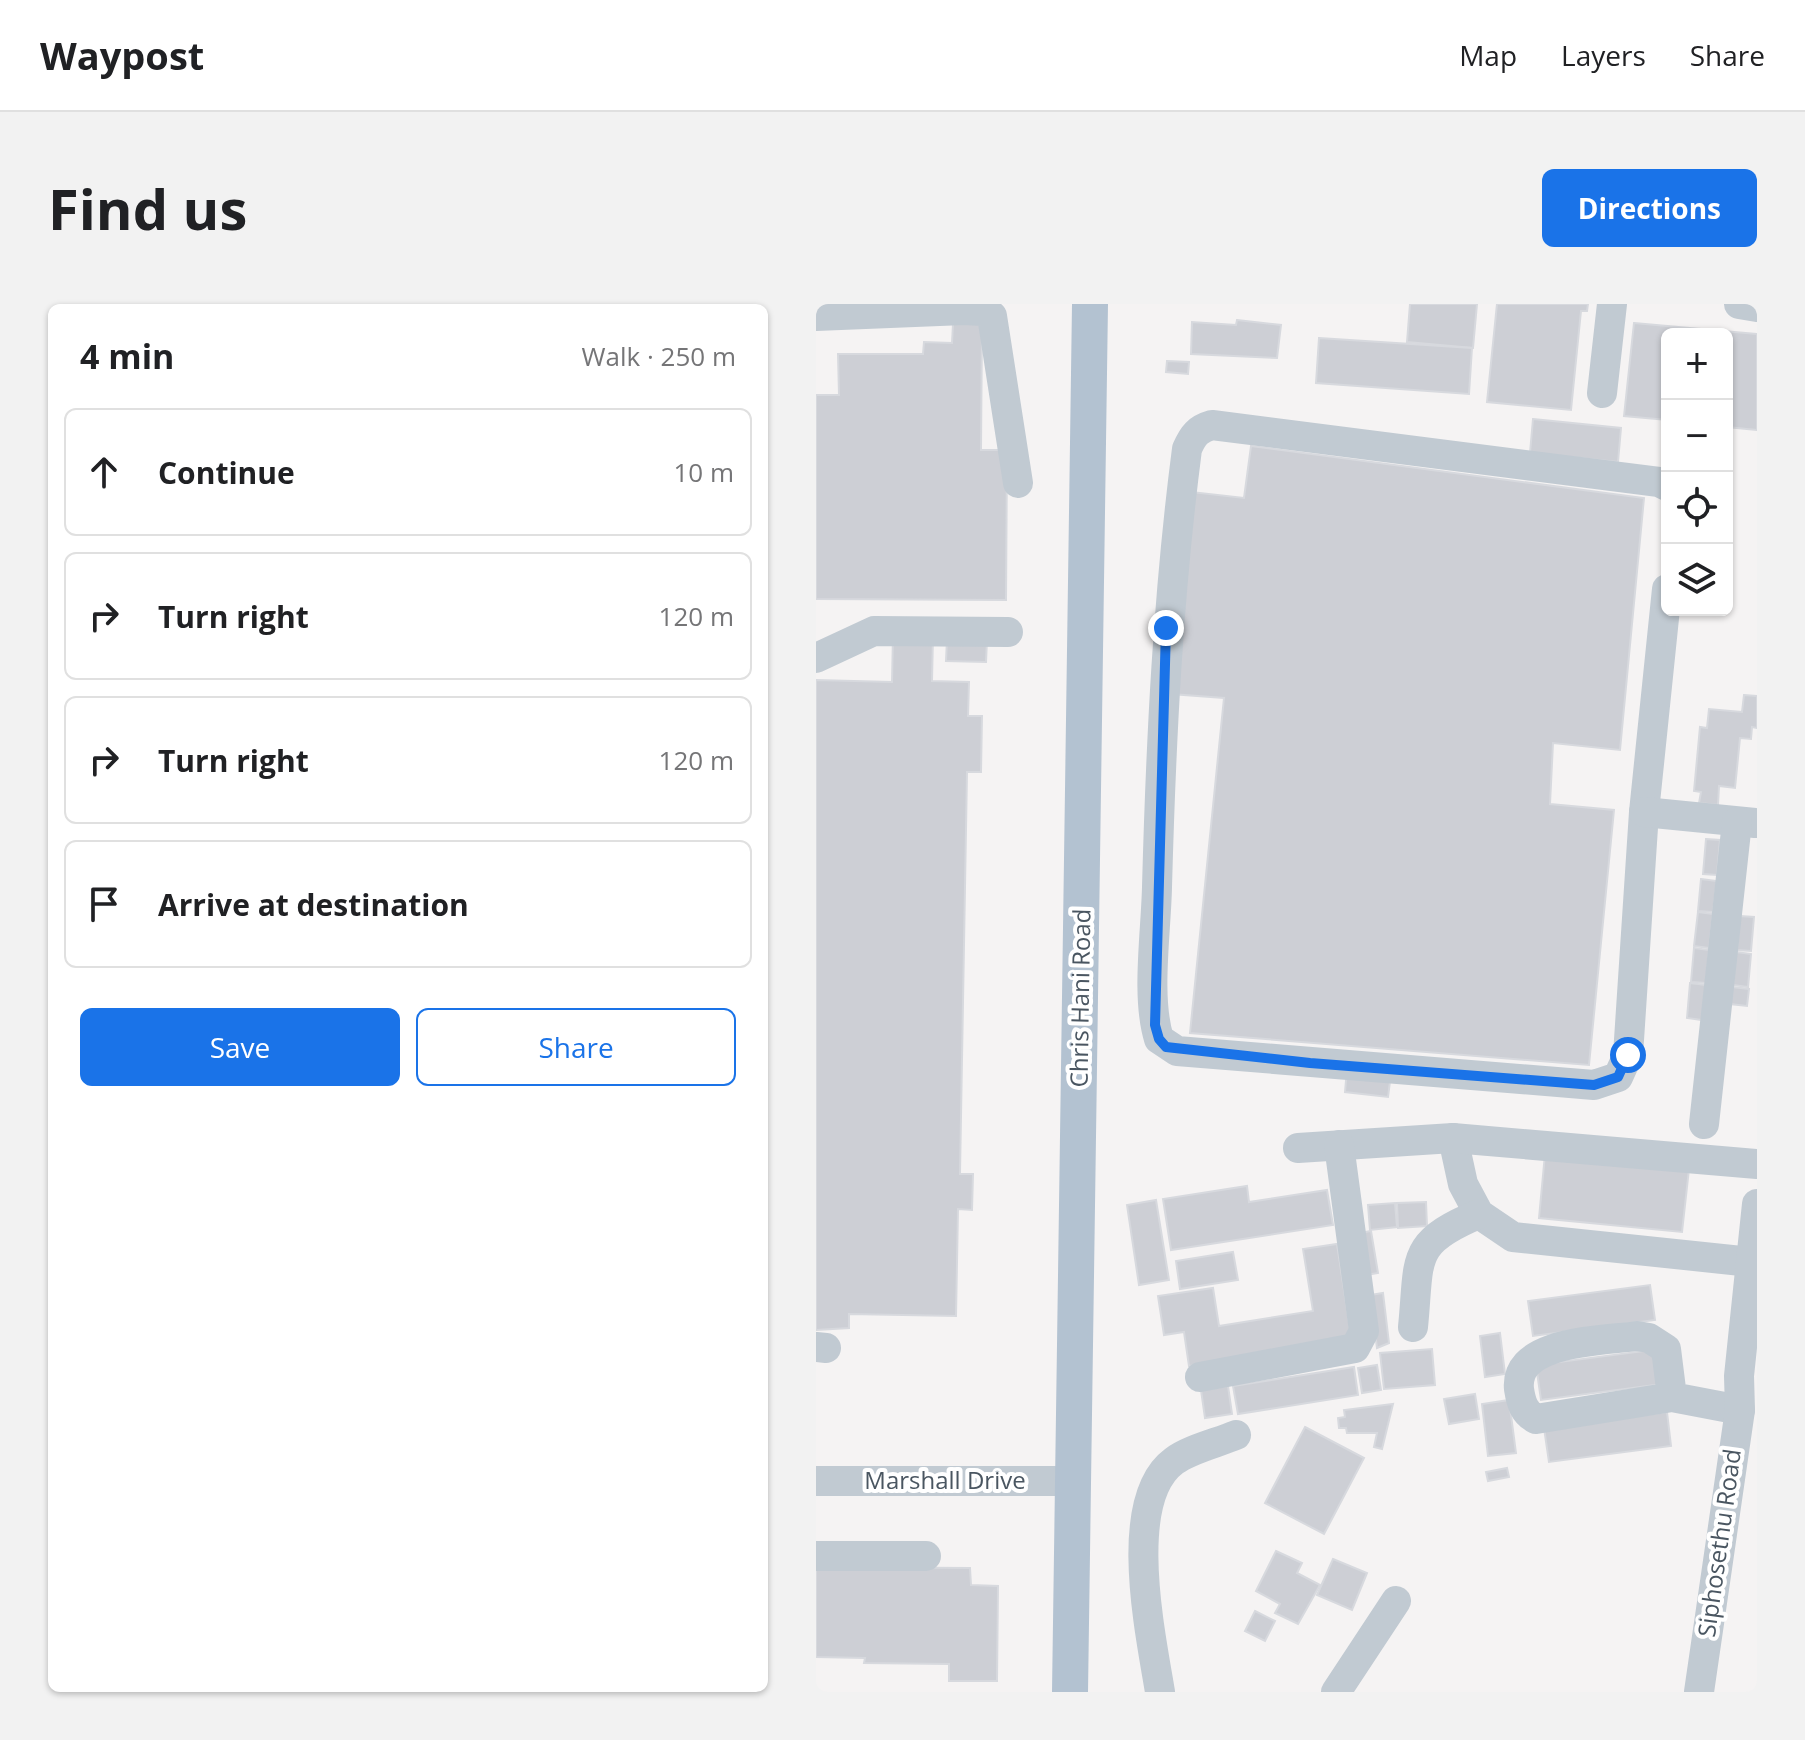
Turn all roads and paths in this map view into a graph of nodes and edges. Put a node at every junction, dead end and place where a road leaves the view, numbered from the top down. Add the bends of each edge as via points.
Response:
1 (1090, 304) edge
2 (1612, 304) edge
3 (1739, 304) edge
4 (1757, 307) edge
5 (816, 316) edge
6 (1602, 393) dead end
7 (1018, 483) dead end
8 (1661, 483) edge
9 (1664, 616) edge
10 (1008, 632) dead end
11 (816, 658) edge
12 (1644, 812) junction
13 (1747, 823) edge
14 (1704, 1124) dead end
15 (1453, 1138) junction
16 (1339, 1145) junction
17 (1298, 1148) dead end
18 (1757, 1164) edge
19 (1757, 1204) edge
20 (1479, 1214) junction
21 (1751, 1262) junction
22 (1413, 1327) dead end
23 (1200, 1377) dead end
24 (1672, 1397) junction
25 (1740, 1410) junction
26 (1236, 1435) dead end
27 (816, 1481) edge
28 (1074, 1481) junction
29 (816, 1556) edge
30 (926, 1556) dead end
31 (1396, 1601) dead end
32 (1070, 1692) edge
33 (1160, 1692) edge
34 (1336, 1692) edge
35 (1699, 1692) edge

1 - 28 main road, Chris Hani Road
2 - 6 street
3 - 4 street
5 - 7 street via 964,310 992,316
8 - 12 street via 1212,425 1192,437 1166,628 1155,948 1159,1039 1177,1051 1607,1083 1618,1077 1628,1055
9 - 12 street
10 - 11 street via 874,631
12 - 13 street
13 - 14 street
15 - 16 street
15 - 18 street
15 - 20 street via 1463,1184
16 - 17 street
16 - 23 street via 1362,1339 1355,1348
19 - 21 street, Siphosethu Road
20 - 21 street via 1513,1237
20 - 22 street via 1430,1240 1419,1270
21 - 25 street, Siphosethu Road
24 - 24 street via 1536,1419 1523,1406 1520,1374 1532,1356 1552,1349 1637,1336 1666,1349
24 - 25 street
25 - 35 street, Siphosethu Road
26 - 33 street via 1174,1461 1151,1493 1142,1546
27 - 28 street, Marshall Drive
28 - 32 main road, Chris Hani Road
29 - 30 street
31 - 34 street

